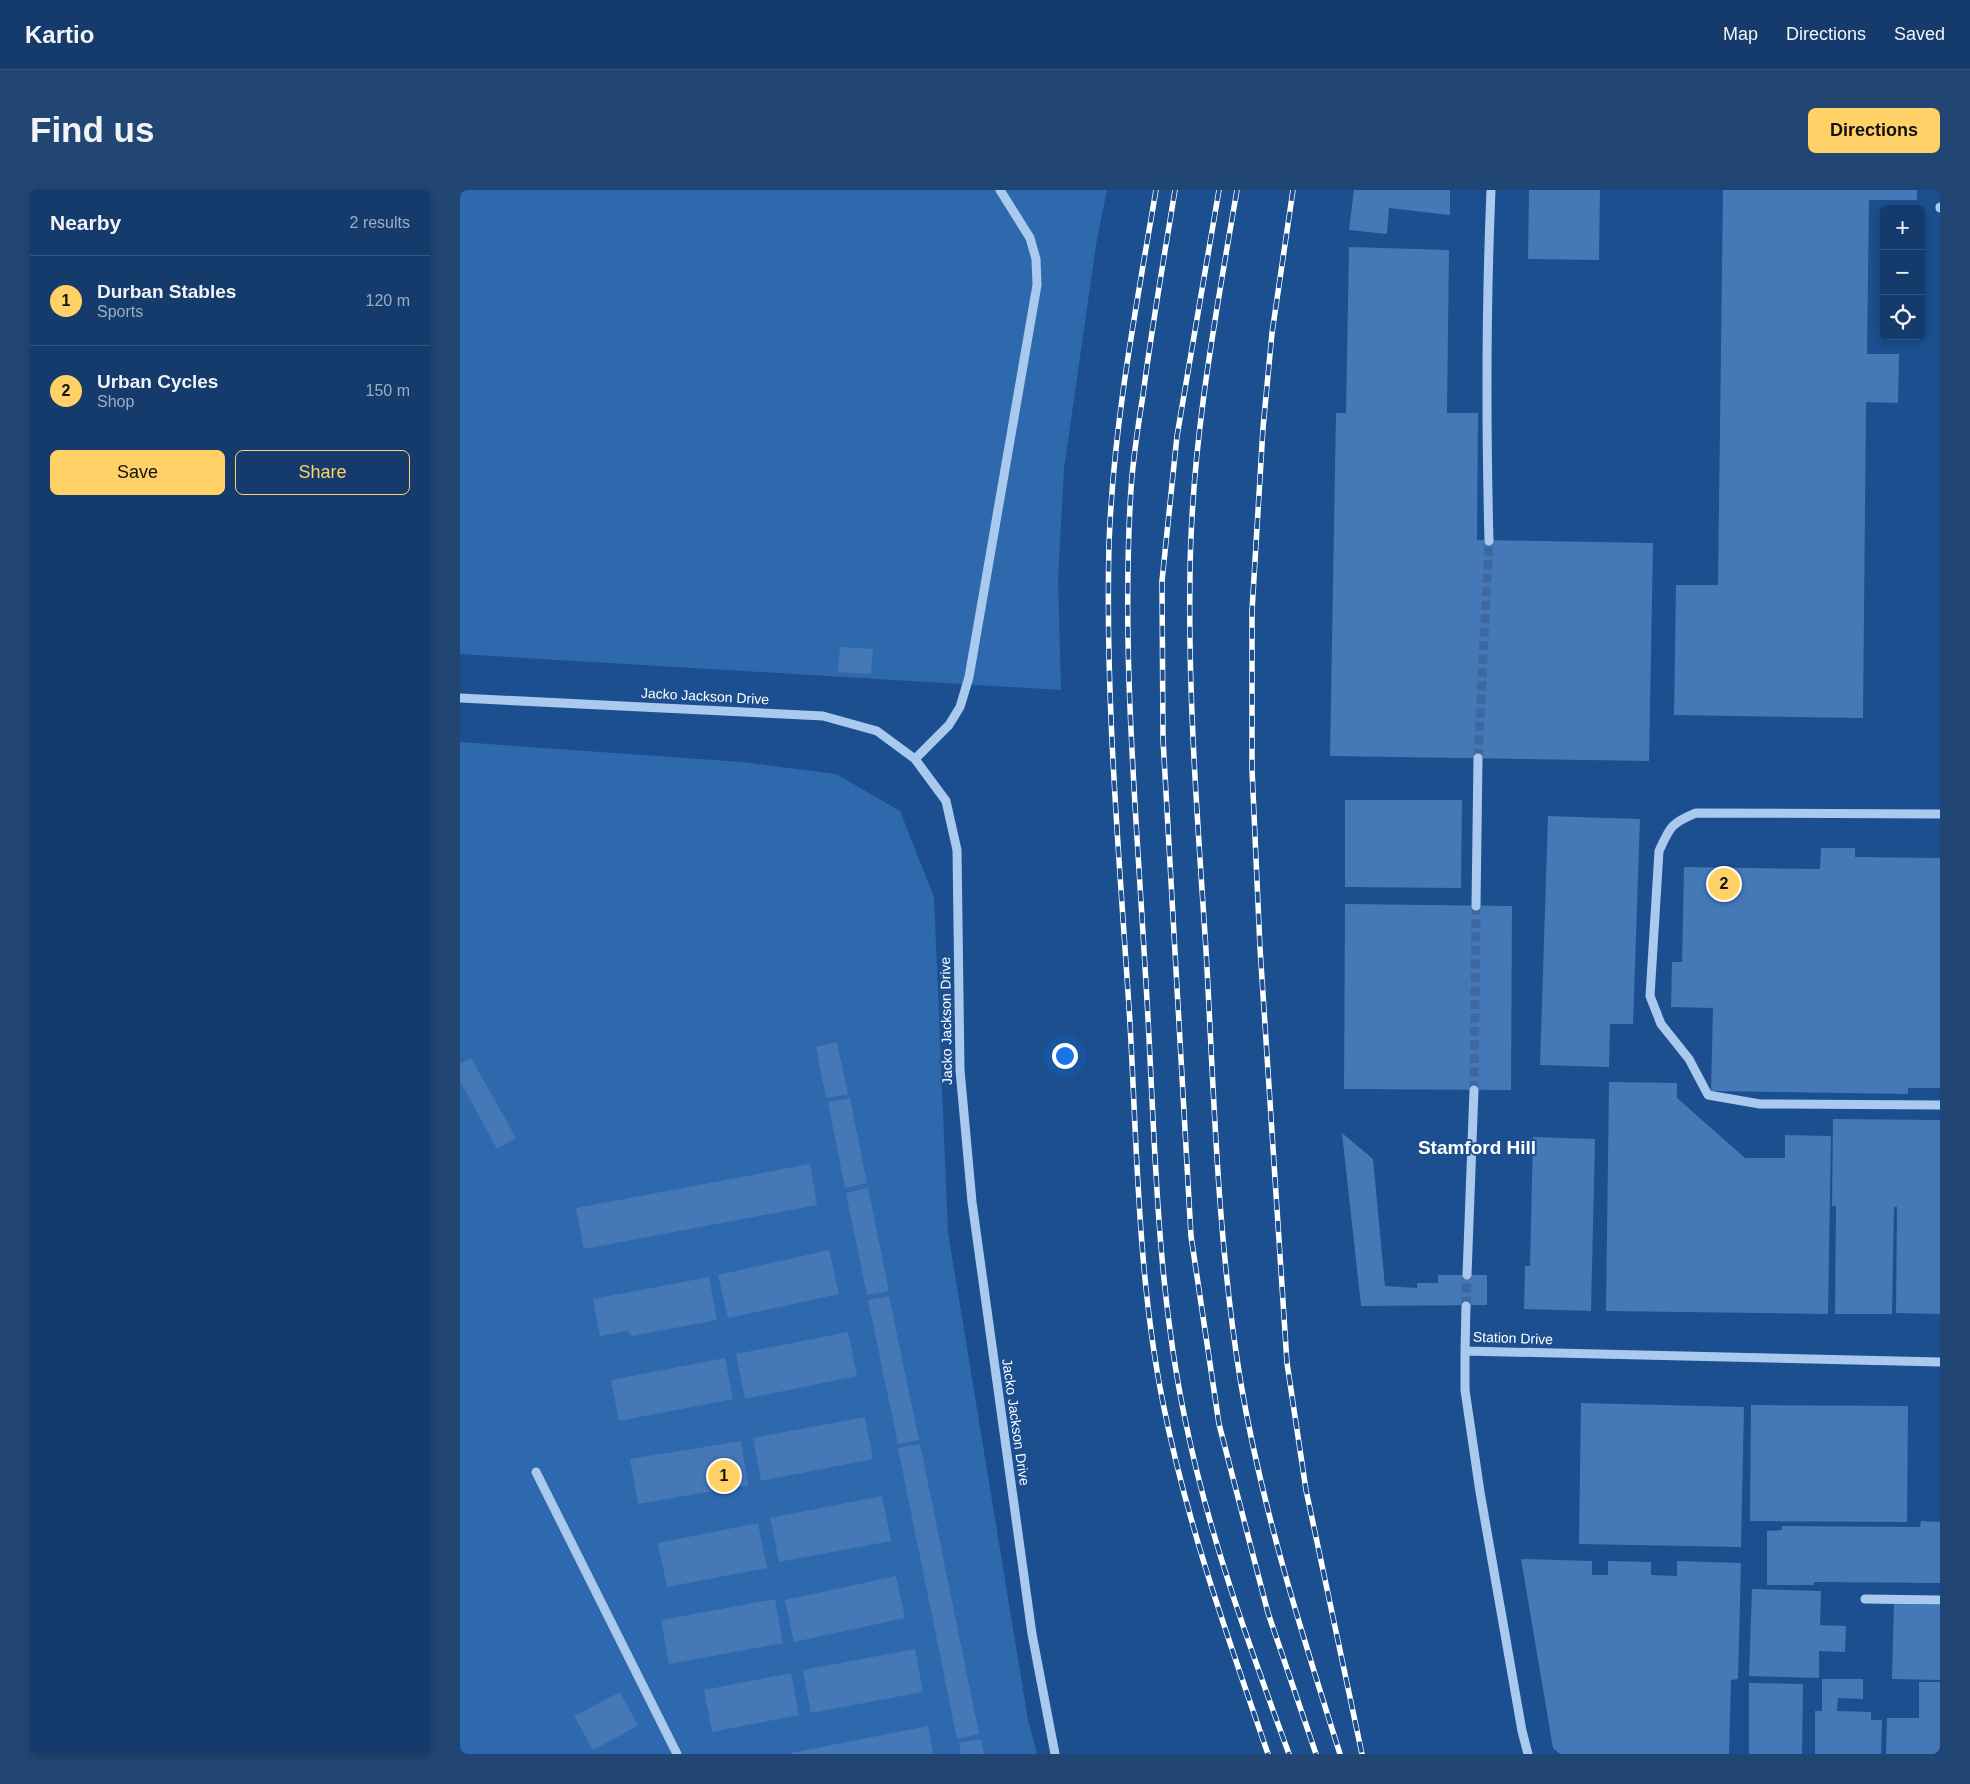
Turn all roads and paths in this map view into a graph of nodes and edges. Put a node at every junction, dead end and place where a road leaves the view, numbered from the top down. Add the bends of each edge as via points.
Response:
1 (1000, 190) edge
2 (1491, 190) edge
3 (1489, 541) tunnel mouth
4 (460, 698) edge
5 (1478, 758) tunnel mouth
6 (915, 759) junction
7 (1940, 814) edge
8 (1476, 906) tunnel mouth
9 (1474, 1090) tunnel mouth
10 (1940, 1105) edge
11 (1466, 1275) tunnel mouth
12 (1466, 1306) tunnel mouth
13 (1465, 1351) junction
14 (1940, 1362) edge
15 (536, 1472) dead end
16 (1865, 1599) dead end
17 (1940, 1600) edge
18 (677, 1754) edge
19 (1055, 1754) edge
20 (1528, 1754) edge

1 - 6 street via 1030,238 1036,259 1037,285 970,677 960,707 949,725
2 - 3 street via 1486,395
4 - 6 street, Jacko Jackson Drive via 823,716 876,731
5 - 8 street
6 - 19 street, Jacko Jackson Drive via 946,801 958,850 960,1070 972,1202 1032,1634
7 - 10 street via 1703,813 1676,822 1666,834 1659,851 1650,996 1661,1024 1688,1059 1708,1095 1760,1104
9 - 11 street
12 - 13 street
13 - 14 street, Station Drive
13 - 20 street, Station Drive via 1465,1390 1480,1492
15 - 18 street
16 - 17 street

